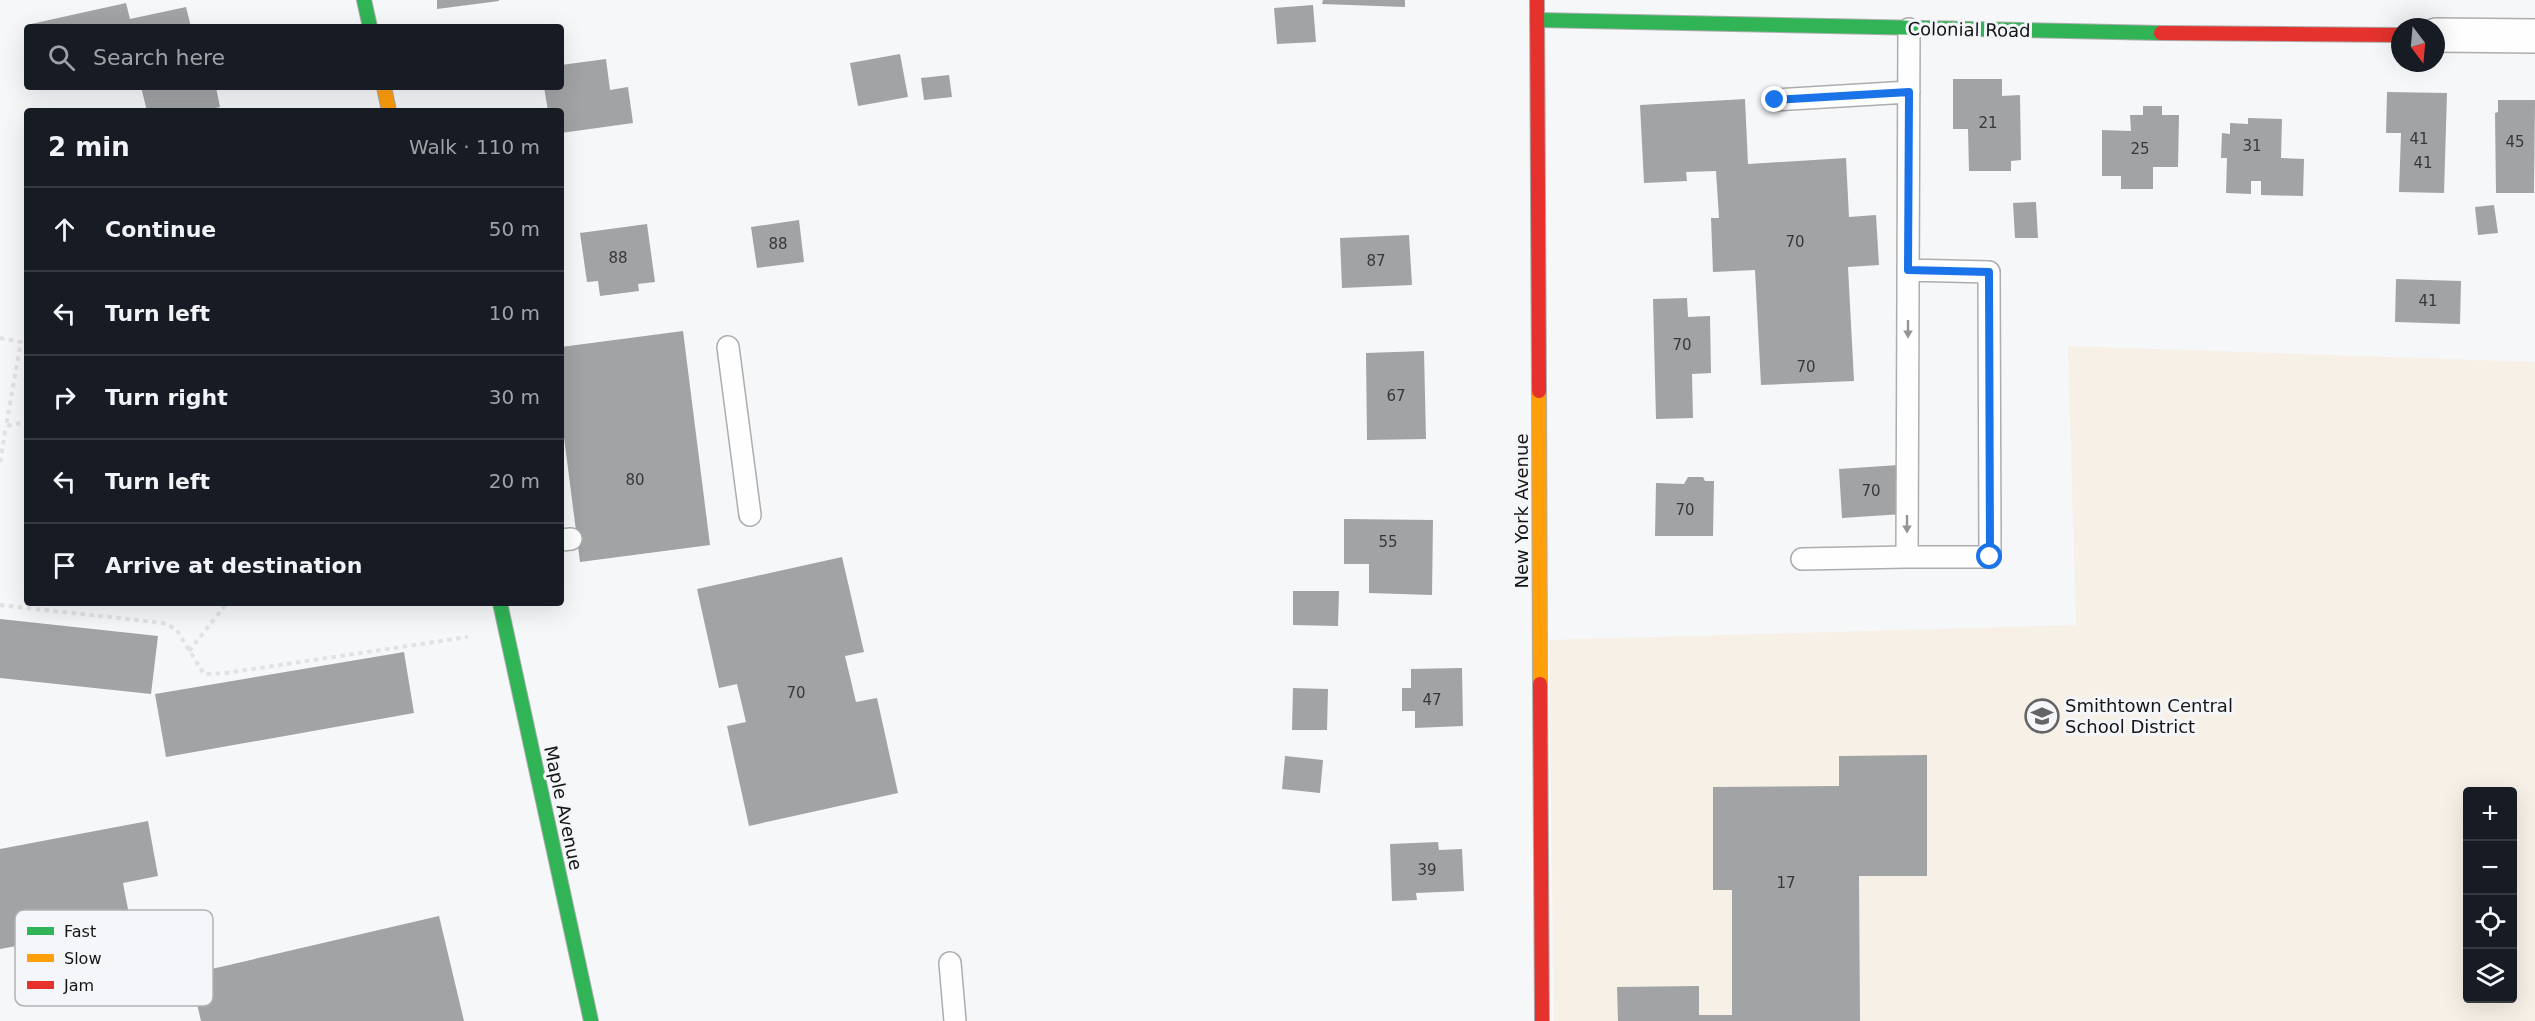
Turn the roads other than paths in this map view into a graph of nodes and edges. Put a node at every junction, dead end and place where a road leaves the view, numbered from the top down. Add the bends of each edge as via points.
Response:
1 (364, 0) edge
2 (1537, 0) edge
3 (1538, 20) junction
4 (369, 24) edge
5 (1909, 28) junction
6 (2391, 35) edge
7 (2445, 35) edge
8 (2535, 36) edge
9 (385, 90) edge
10 (1909, 92) junction
11 (1775, 100) dead end
12 (388, 108) edge
13 (1908, 270) junction
14 (728, 347) dead end
15 (750, 515) dead end
16 (1907, 557) junction
17 (1802, 559) dead end
18 (501, 606) edge
19 (950, 963) dead end
20 (591, 1021) edge
21 (956, 1021) edge
22 (1542, 1021) edge

1 - 4 street
2 - 3 street, New York Avenue
3 - 5 street, Colonial Road
3 - 22 street, New York Avenue
5 - 6 street, Colonial Road
5 - 10 lane
7 - 8 street
9 - 12 street
10 - 11 lane
10 - 13 lane
13 -> 16 lane
13 - 16 lane via 1989,272 1990,557
14 - 15 lane
16 - 17 lane
18 - 20 street, Maple Avenue
19 - 21 lane

